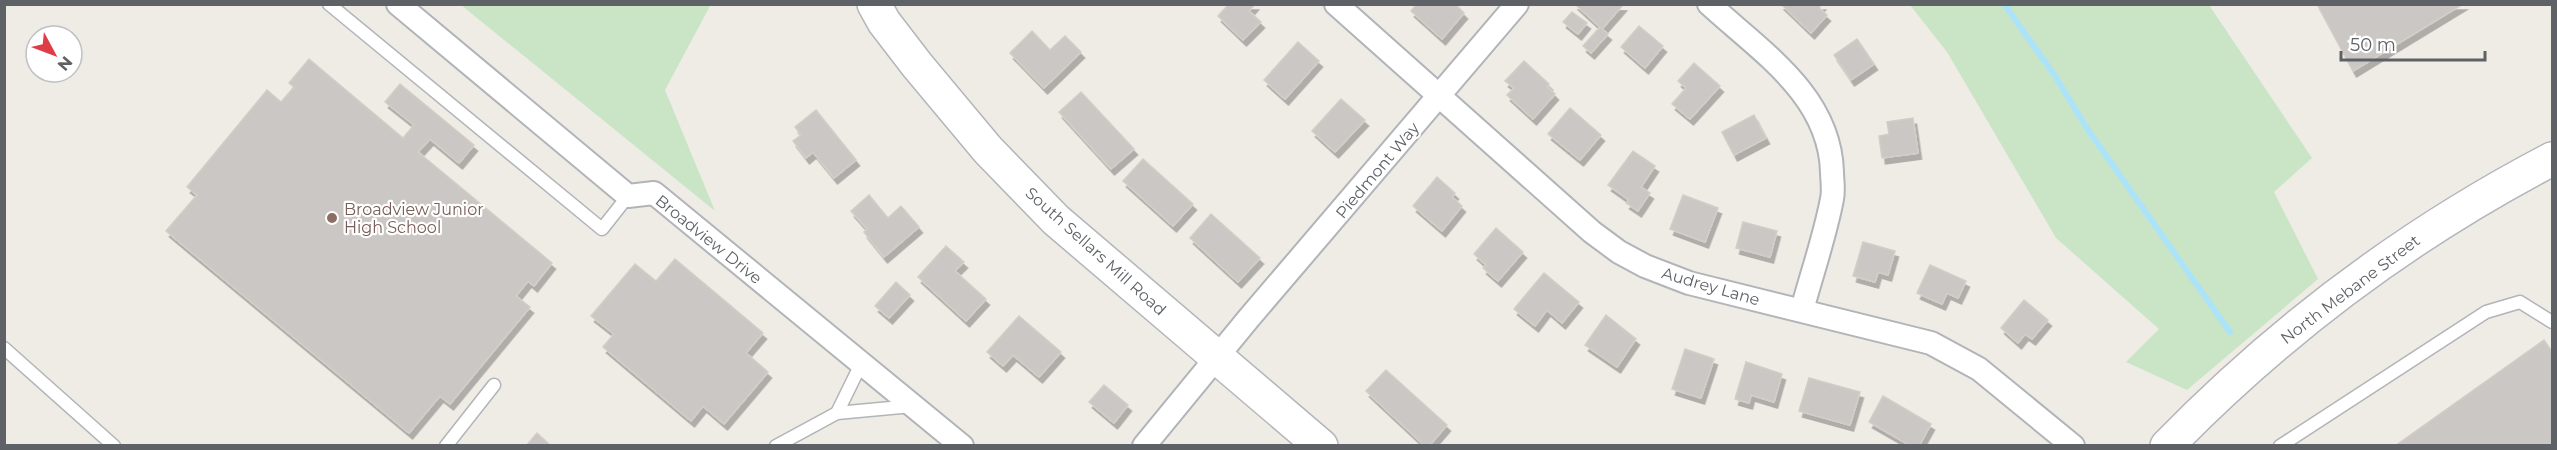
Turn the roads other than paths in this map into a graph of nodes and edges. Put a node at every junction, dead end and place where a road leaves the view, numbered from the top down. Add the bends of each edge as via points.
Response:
1 (329, 4) edge
2 (398, 4) edge
3 (874, 4) edge
4 (1336, 4) edge
5 (1517, 4) edge
6 (1709, 4) edge
7 (1439, 95) junction
8 (2553, 159) edge
9 (628, 196) junction
10 (1802, 310) junction
11 (2553, 322) edge
12 (4, 348) edge
13 (1217, 358) junction
14 (861, 364) junction
15 (494, 385) dead end
16 (913, 406) junction
17 (837, 413) junction
18 (114, 446) edge
19 (446, 446) edge
20 (776, 446) edge
21 (962, 446) edge
22 (1144, 446) edge
23 (1321, 446) edge
24 (2073, 446) edge
25 (2167, 446) edge
26 (2280, 446) edge

1 - 9 lane via 602,229
2 - 9 street
3 - 13 main road, South Sellars Mill Road via 917,65 1011,174 1056,220
4 - 7 street, Audrey Lane
5 - 7 street, Piedmont Way
6 - 10 street via 1793,80 1811,101 1824,127 1832,155 1832,197
7 - 10 street, Audrey Lane via 1619,252 1689,283
7 - 13 street, Piedmont Way
8 - 25 main road, North Mebane Street via 2431,229 2359,279 2262,356
9 - 14 street, Broadview Drive via 654,193
10 - 24 street, Audrey Lane via 1931,344 1979,369
11 - 26 lane via 2520,302 2486,312
12 - 18 lane
13 - 22 street, Piedmont Way
13 - 23 main road, South Sellars Mill Road
14 - 16 street, Broadview Drive
14 - 17 lane
15 - 19 lane
16 - 17 lane
16 - 21 street, Broadview Drive
17 - 20 lane

